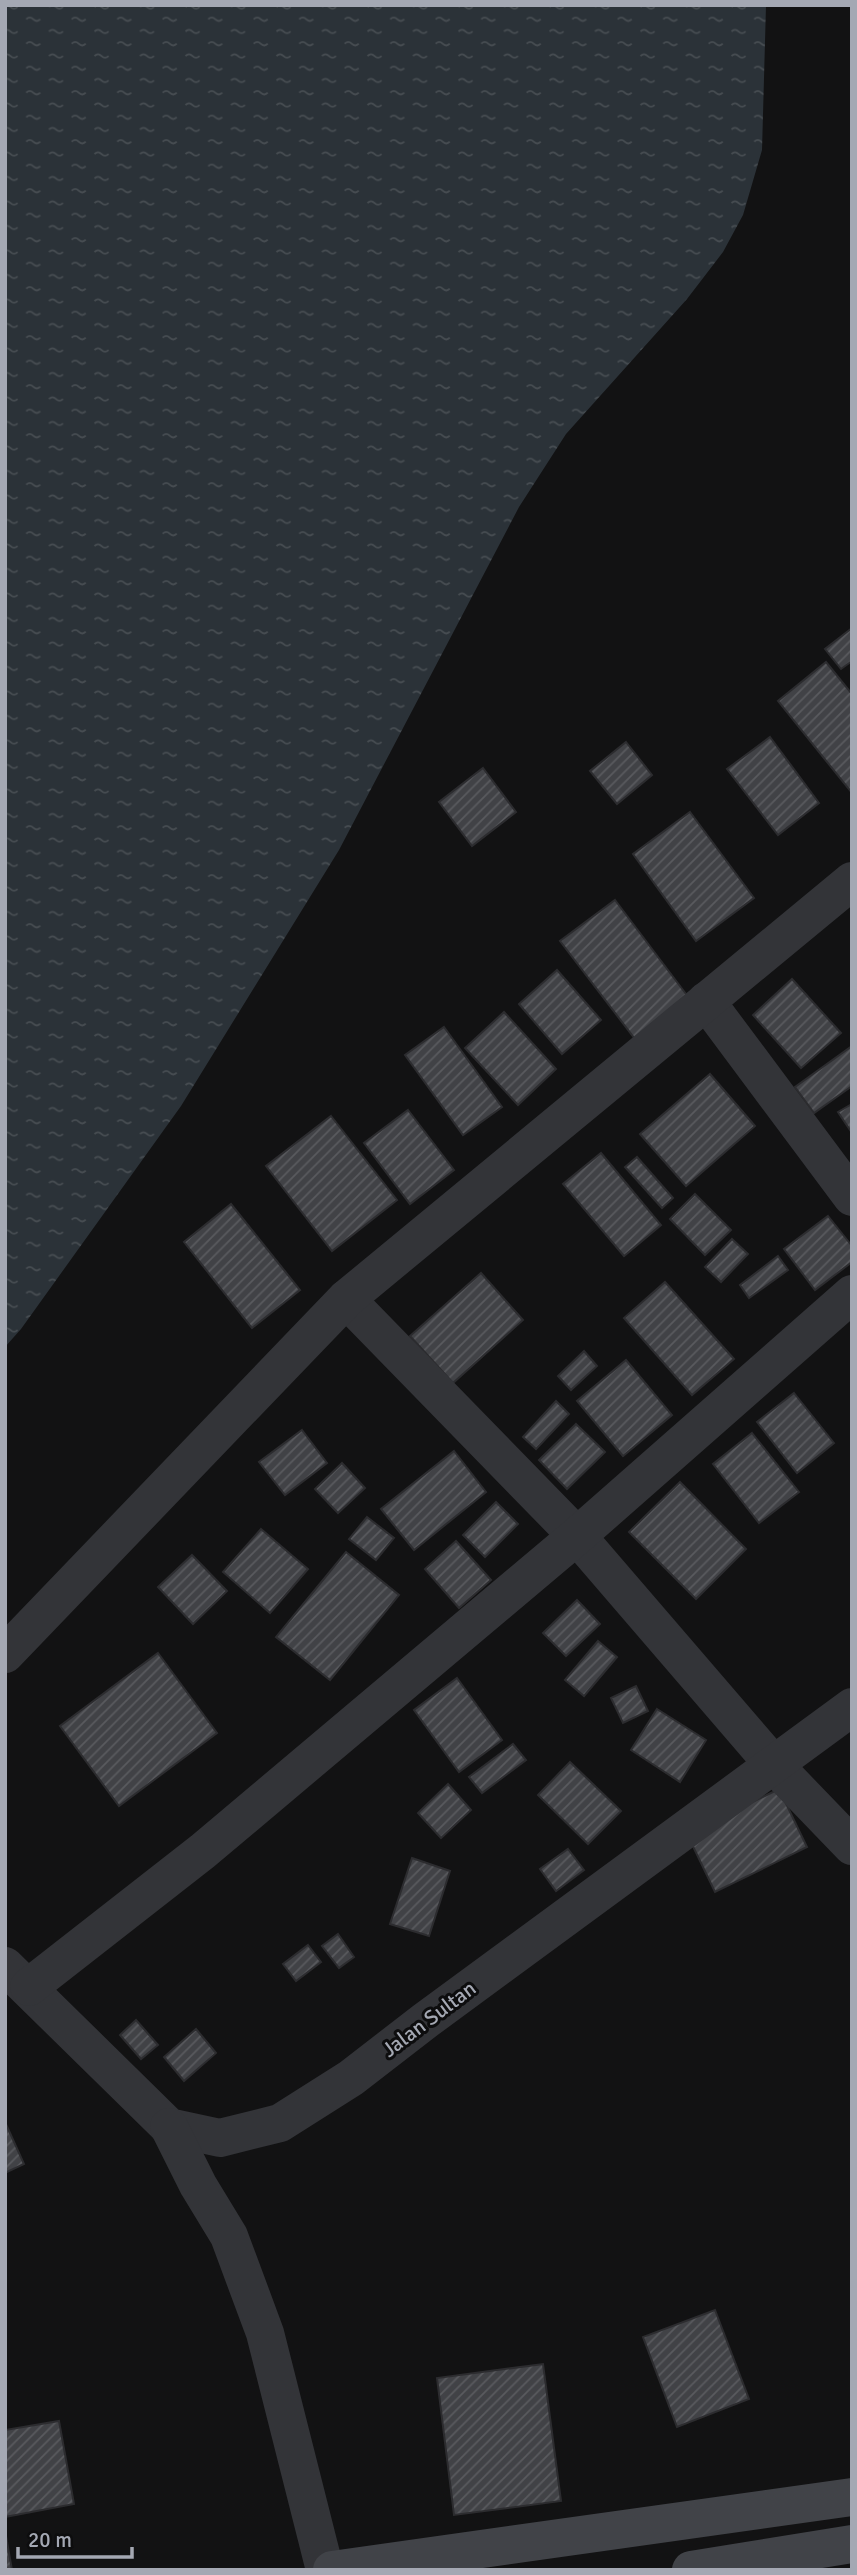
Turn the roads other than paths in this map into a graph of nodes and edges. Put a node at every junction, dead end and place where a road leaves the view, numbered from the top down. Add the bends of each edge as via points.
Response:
1 (852, 881) edge
2 (706, 1001) junction
3 (852, 1197) edge
4 (852, 1294) edge
5 (346, 1298) junction
6 (577, 1536) junction
7 (5, 1654) edge
8 (852, 1707) edge
9 (774, 1765) junction
10 (852, 1846) edge
11 (17, 1976) edge
12 (169, 2127) junction
13 (852, 2497) edge
14 (852, 2544) edge
15 (325, 2570) edge
16 (332, 2570) edge
17 (691, 2570) edge

1 - 2 street
2 - 3 street
2 - 5 street
4 - 6 street
5 - 6 street
5 - 7 street
6 - 9 street
6 - 11 street via 213,1842
8 - 9 street, Jalan Sultan
9 - 10 street
9 - 12 street, Jalan Sultan via 351,2078 280,2123 220,2138
11 - 12 street
12 - 15 street via 229,2236 265,2333
13 - 16 main road
14 - 17 main road

